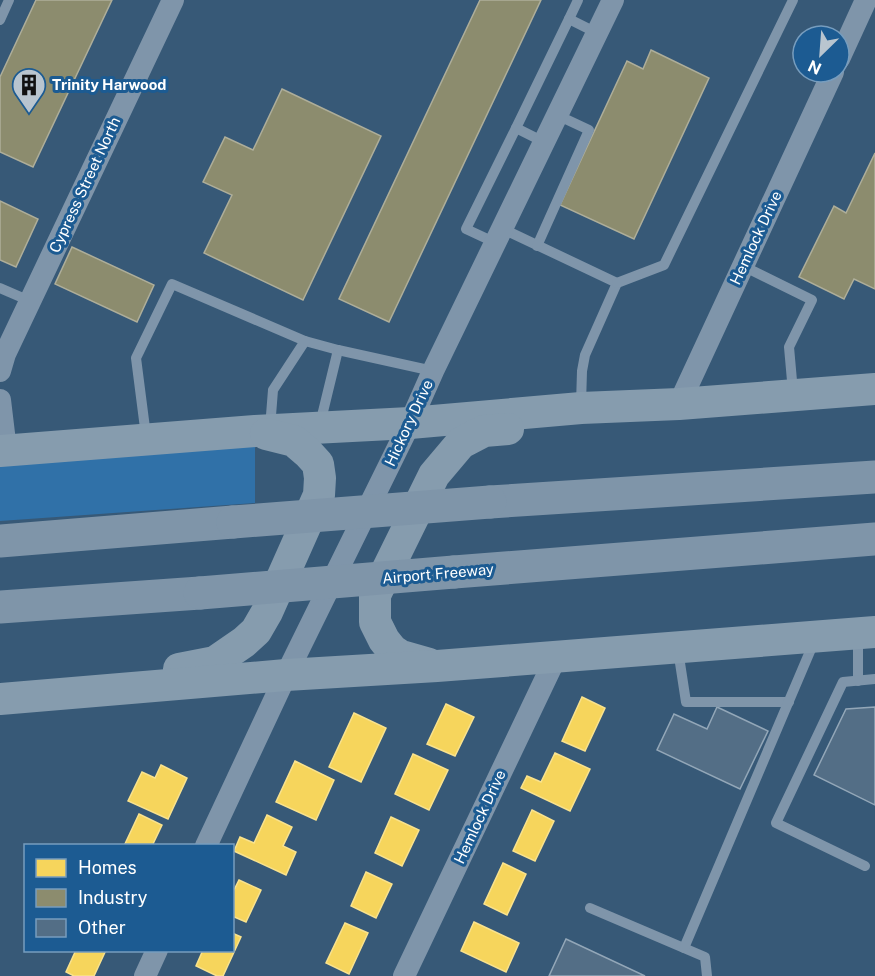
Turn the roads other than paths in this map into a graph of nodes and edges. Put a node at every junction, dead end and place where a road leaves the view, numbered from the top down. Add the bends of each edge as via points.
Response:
1 (9, 0) edge
2 (173, 0) edge
3 (578, 0) edge
4 (612, 0) edge
5 (793, 0) edge
6 (866, 0) edge
7 (569, 19) junction
8 (0, 20) edge
9 (597, 33) junction
10 (851, 33) edge
11 (827, 84) edge
12 (557, 115) junction
13 (516, 128) junction
14 (544, 142) junction
15 (499, 236) junction
16 (537, 246) junction
17 (743, 266) junction
18 (616, 283) junction
19 (0, 288) edge
20 (30, 301) junction
21 (305, 341) junction
22 (338, 350) junction
23 (0, 371) edge
24 (433, 372) junction
25 (875, 388) edge
26 (793, 395) junction
27 (0, 400) edge
28 (679, 404) junction
29 (581, 408) junction
30 (410, 423) junction
31 (319, 428) junction
32 (262, 431) junction
33 (147, 439) junction
34 (3, 450) edge
35 (875, 477) edge
36 (875, 539) edge
37 (0, 541) edge
38 (0, 607) edge
39 (867, 632) edge
40 (817, 636) junction
41 (678, 647) junction
42 (556, 657) junction
43 (437, 666) junction
44 (286, 675) junction
45 (875, 680) edge
46 (858, 681) junction
47 (40, 696) junction
48 (0, 699) edge
49 (789, 702) junction
50 (207, 844) edge
51 (865, 866) dead end
52 (590, 908) dead end
53 (684, 948) junction
54 (157, 952) edge
55 (145, 976) edge
56 (404, 976) edge
57 (707, 976) edge

1 - 8 lane
2 - 20 street, Cypress Street North
3 - 7 lane
4 - 9 street, Hickory Drive
5 - 18 lane via 664,265
6 - 10 street
7 - 9 lane
7 - 13 lane
9 - 12 street, Hickory Drive
11 - 17 street, Hemlock Drive
12 - 14 street, Hickory Drive
12 - 16 lane via 589,130
13 - 14 lane
13 - 15 lane via 466,229
14 - 15 street, Hickory Drive
15 - 16 lane
15 - 24 street, Hickory Drive
16 - 18 lane
17 - 26 lane via 812,300 789,347
17 - 28 street, Hemlock Drive
18 - 29 lane via 585,355
19 - 20 lane
20 - 23 street, Cypress Street North
21 - 22 lane
21 - 32 lane via 273,390
21 - 33 lane via 172,284 136,358
22 - 24 lane
22 - 31 lane
24 - 30 street, Hickory Drive
25 - 26 main road
26 - 28 main road
27 - 34 street
28 - 29 main road
29 - 30 main road
29 - 43 main road via 562,424 484,431 461,443 434,475 375,595 375,622 392,650
30 - 31 main road
30 - 44 street, Hickory Drive
31 - 32 main road
32 - 33 main road
32 - 47 main road via 294,441 318,464 320,478 319,495 256,631 215,662
33 - 34 main road
35 - 37 highway, bridge via 490,502
36 - 38 highway, Airport Freeway, bridge
39 - 40 main road
39 - 46 lane
40 - 41 main road
40 - 49 lane
41 - 42 main road
41 - 49 lane via 686,702
42 - 43 main road
42 - 56 street, Hemlock Drive
43 - 44 main road
44 - 47 main road
44 - 50 street, Hickory Drive
45 - 46 lane
46 - 51 lane via 843,681 776,824
47 - 48 main road
49 - 53 lane
52 - 53 lane
53 - 57 lane via 705,957
54 - 55 street

